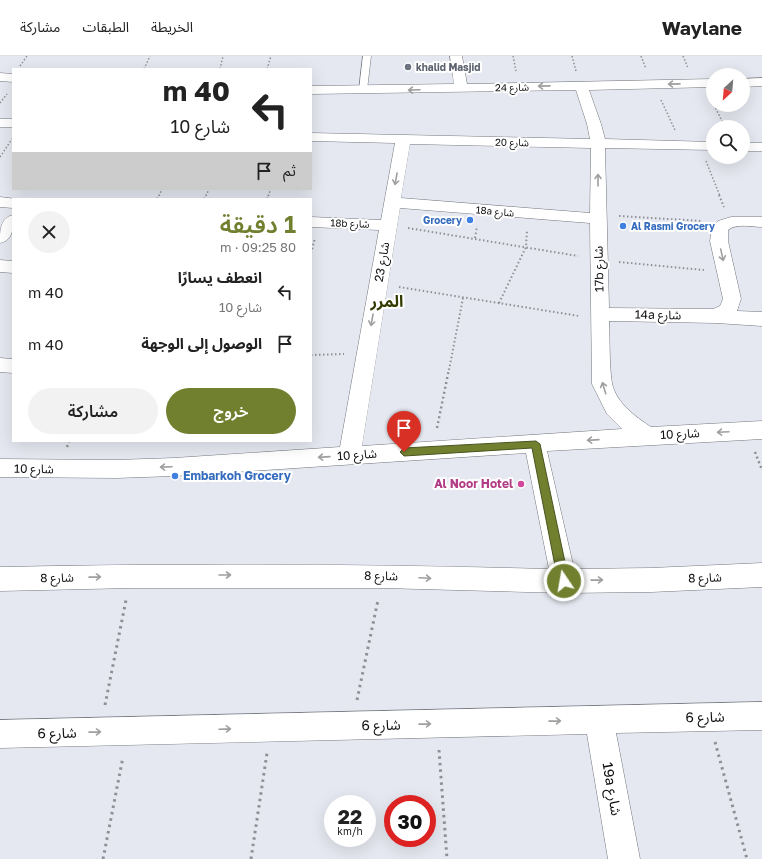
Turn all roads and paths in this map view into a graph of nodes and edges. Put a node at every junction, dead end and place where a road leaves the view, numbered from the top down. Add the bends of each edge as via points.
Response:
1 (27, 56) edge
2 (150, 56) edge
3 (223, 56) edge
4 (271, 56) edge
5 (366, 56) edge
6 (456, 56) edge
7 (19, 68) edge
8 (144, 68) edge
9 (220, 68) edge
10 (267, 68) edge
11 (0, 77) edge
12 (12, 78) edge
13 (750, 82) edge
14 (762, 82) edge
15 (706, 83) edge
16 (652, 84) junction
17 (581, 86) junction
18 (461, 88) junction
19 (312, 90) edge
20 (363, 90) junction
21 (0, 122) edge
22 (12, 123) edge
23 (12, 138) edge
24 (312, 138) edge
25 (403, 140) junction
26 (598, 144) junction
27 (683, 145) junction
28 (706, 146) edge
29 (750, 147) edge
30 (762, 147) edge
31 (0, 157) edge
32 (713, 164) edge
33 (0, 202) edge
34 (392, 202) junction
35 (12, 203) edge
36 (527, 214) junction
37 (598, 219) junction
38 (12, 221) edge
39 (312, 222) edge
40 (731, 222) junction
41 (762, 222) edge
42 (388, 225) junction
43 (0, 238) edge
44 (526, 247) junction
45 (598, 260) junction
46 (0, 266) edge
47 (12, 267) edge
48 (726, 272) junction
49 (378, 284) junction
50 (463, 298) junction
51 (732, 299) junction
52 (499, 303) junction
53 (716, 316) junction
54 (600, 317) junction
55 (762, 319) edge
56 (366, 353) junction
57 (312, 355) edge
58 (0, 365) edge
59 (12, 366) edge
60 (762, 430) edge
61 (647, 436) junction
62 (536, 444) junction
63 (432, 450) junction
64 (349, 456) junction
65 (0, 468) edge
66 (762, 575) edge
67 (131, 576) junction
68 (383, 576) junction
69 (0, 579) edge
70 (564, 581) junction
71 (762, 716) edge
72 (708, 717) junction
73 (599, 720) junction
74 (438, 724) junction
75 (352, 726) junction
76 (270, 728) junction
77 (99, 732) junction
78 (128, 732) junction
79 (0, 734) edge
80 (103, 859) edge
81 (251, 859) edge
82 (447, 859) edge
83 (624, 859) edge
84 (747, 859) edge

1 - 7 path
2 - 8 path
3 - 9 path
4 - 10 path
5 - 20 lane
6 - 18 street
11 - 12 street
13 - 14 street
15 -> 16 street, شارع 24
16 - 17 street, شارع 24
16 - 27 path
17 -> 18 street, شارع 24
17 - 26 street, 17b شارع
18 -> 20 street, شارع 24
19 - 20 street, شارع 24
21 - 22 street
23 - 31 path
24 - 25 street, شارع 20
25 - 26 street, شارع 20
25 -> 34 street, شارع 23
26 - 27 street, شارع 20
37 -> 26 street, 17b شارع
27 - 28 street, شارع 20
29 - 30 street
32 - 40 path
33 - 35 street
34 - 36 street, 18a شارع
34 - 42 street, شارع 23
36 - 37 street, 18a شارع
36 - 44 path
37 - 40 path via 620,216
37 - 45 street, 17b شارع
38 - 43 street
39 - 42 street, 18b شارع
40 - 41 street
40 -> 48 street via 724,225 719,235
42 - 44 path
42 - 49 street, شارع 23
44 - 45 path
44 - 52 path
45 - 48 path
45 - 54 street, 17b شارع
46 - 47 street
48 - 51 street
49 - 50 path
49 -> 56 street, شارع 23
50 - 52 path
50 - 63 path
51 - 53 street via 728,310
51 - 55 street, 14a شارع via 744,311
52 - 54 path
53 - 54 street, 14a شارع
53 - 55 street, 14a شارع
61 -> 54 street, 17b شارع via 630,425 607,398 602,384
56 - 57 path
56 - 64 street, شارع 23
58 - 59 street
60 -> 61 street, شارع 10
61 -> 62 street, شارع 10
62 - 63 street, شارع 10
62 - 70 street
63 - 64 street, شارع 10
64 -> 65 street, شارع 10 via 130,469
70 -> 66 street, شارع 8
67 -> 68 street, شارع 8
69 -> 67 street, شارع 8
67 - 77 path
68 -> 70 street, شارع 8
68 - 75 path
71 - 72 street, شارع 6
72 - 73 street, شارع 6
72 - 84 path
74 -> 73 street, شارع 6
73 - 83 street, 19a شارع
75 -> 74 street, شارع 6
74 - 82 path
75 - 76 street, شارع 6
78 -> 76 street, شارع 6
76 - 81 path
77 - 78 street, شارع 6
79 -> 77 street, شارع 6
78 - 80 path

